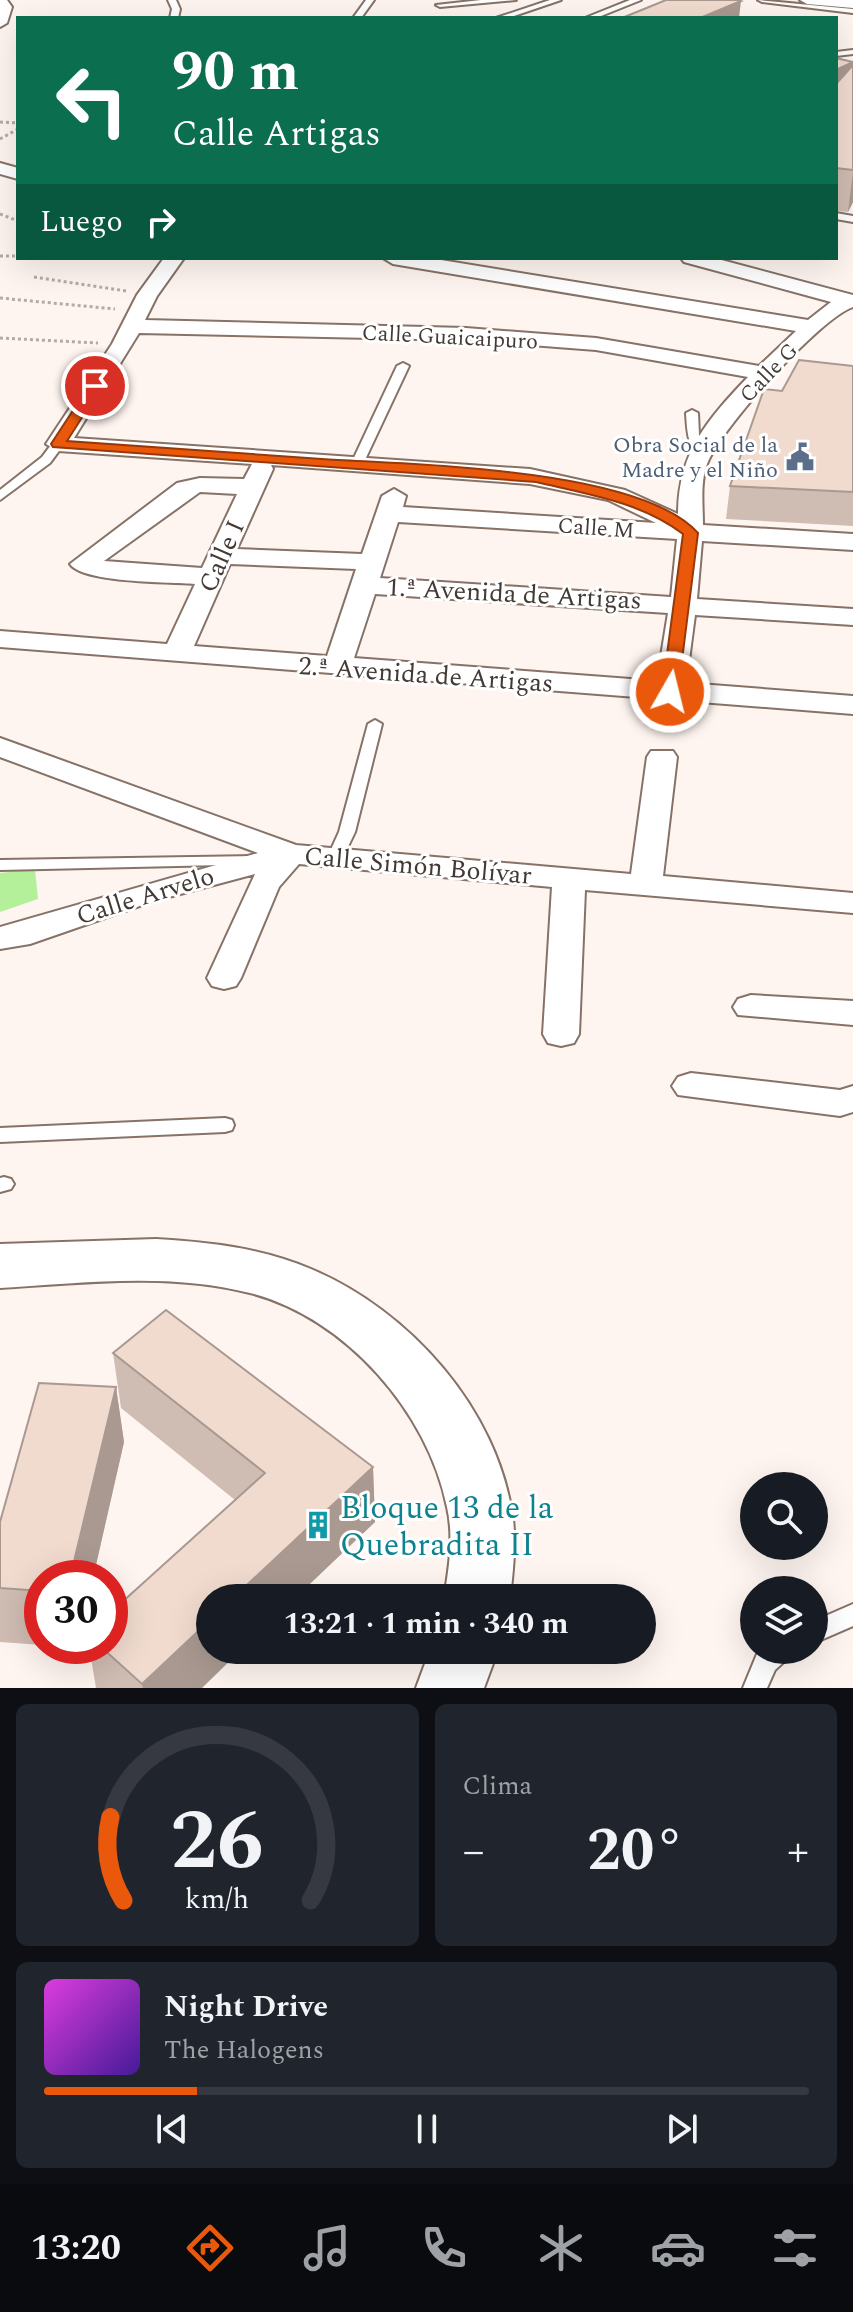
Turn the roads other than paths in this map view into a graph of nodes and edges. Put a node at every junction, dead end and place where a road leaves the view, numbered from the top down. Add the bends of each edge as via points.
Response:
1 (512, 0) edge
2 (557, 0) edge
3 (637, 0) edge
4 (762, 0) edge
5 (807, 0) edge
6 (0, 2) edge
7 (848, 4) edge
8 (440, 5) dead end
9 (506, 16) edge
10 (594, 16) edge
11 (0, 23) edge
12 (853, 52) edge
13 (838, 53) edge
14 (173, 260) edge
15 (406, 260) edge
16 (540, 260) edge
17 (699, 260) edge
18 (518, 278) junction
19 (850, 300) edge
20 (134, 319) junction
21 (810, 327) junction
22 (810, 363) edge
23 (403, 366) dead end
24 (774, 367) junction
25 (692, 413) dead end
26 (58, 444) junction
27 (701, 452) junction
28 (267, 458) junction
29 (357, 464) junction
30 (404, 468) junction
31 (252, 487) junction
32 (0, 496) edge
33 (387, 514) junction
34 (690, 533) junction
35 (853, 542) edge
36 (218, 566) junction
37 (369, 574) junction
38 (682, 603) junction
39 (853, 617) edge
40 (0, 639) edge
41 (176, 654) junction
42 (337, 667) junction
43 (670, 692) junction
44 (853, 705) edge
45 (375, 724) dead end
46 (0, 747) edge
47 (662, 757) dead end
48 (336, 856) junction
49 (276, 857) junction
50 (0, 865) edge
51 (569, 878) junction
52 (646, 885) junction
53 (853, 903) edge
54 (0, 938) edge
55 (224, 978) dead end
56 (751, 1007) dead end
57 (853, 1013) edge
58 (561, 1034) dead end
59 (691, 1086) dead end
60 (853, 1099) edge
61 (225, 1125) dead end
62 (0, 1135) edge
63 (0, 1266) edge
64 (478, 1584) edge
65 (853, 1615) edge
66 (828, 1626) edge
67 (459, 1664) edge
68 (765, 1664) edge
69 (450, 1688) edge
70 (755, 1688) edge

1 - 8 lane
2 - 9 lane
3 - 10 lane
4 - 7 lane
5 - 7 street
6 - 11 street via 5,7
12 - 13 lane
14 - 20 street
15 - 18 street
16 - 18 street
17 - 19 street
18 - 21 street
19 - 21 street, Calle G
20 - 24 street, Calle Guaicaipuro via 466,334
20 - 26 street
21 - 24 street, Calle G
22 - 24 street, Calle Guaicaipuro
23 - 29 lane
24 - 27 street, Calle G via 732,409
25 - 27 lane
26 - 28 street
26 - 32 lane
27 - 34 street, Calle G via 689,493
28 - 29 street
28 - 31 street, Calle I
29 - 30 street
30 - 33 street
30 - 34 street via 568,484 652,508
31 - 36 street, Calle I
31 - 36 street, 1.ª Avenida de Artigas via 186,488 83,564
33 - 34 street, Calle M
33 - 37 street
34 - 35 street, Calle M
34 - 38 street, Calle G
36 - 37 street, 1.ª Avenida de Artigas
36 - 41 street, Calle I
37 - 38 street, 1.ª Avenida de Artigas
37 - 42 street
38 - 39 street, 1.ª Avenida de Artigas
38 - 43 street, Calle G
40 - 41 street, 2.ª Avenida de Artigas
41 - 42 street, 2.ª Avenida de Artigas
42 - 43 street, 2.ª Avenida de Artigas
43 - 44 street, 2.ª Avenida de Artigas
45 - 48 lane
46 - 49 street, Calle Simón Bolívar
47 - 52 street
48 - 49 street, Calle Simón Bolívar
48 - 51 street, Calle Simón Bolívar
49 - 50 lane
49 - 54 street, Calle Arvelo
49 - 55 street
51 - 52 street, Calle Simón Bolívar
51 - 58 street
52 - 53 street, Calle Simón Bolívar
56 - 57 street
59 - 60 street via 840,1103
61 - 62 lane
63 - 64 main road via 200,1264 249,1271 301,1287 335,1308 414,1375 467,1464 480,1508
65 - 66 lane
67 - 69 main road
68 - 70 lane

